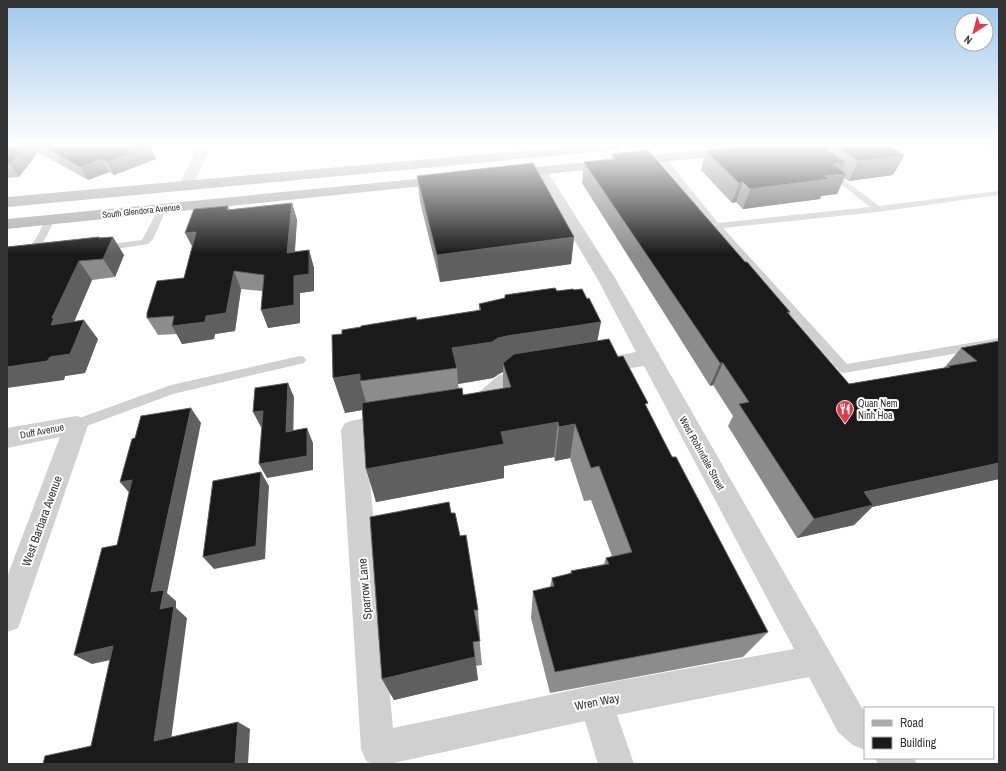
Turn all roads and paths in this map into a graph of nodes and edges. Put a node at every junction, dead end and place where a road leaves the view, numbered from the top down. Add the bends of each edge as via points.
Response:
1 (187, 182) edge
2 (221, 182) edge
3 (327, 182) edge
4 (433, 182) edge
5 (546, 182) edge
6 (681, 182) edge
7 (843, 182) edge
8 (186, 185) junction
9 (329, 192) junction
10 (999, 193) edge
11 (7, 202) edge
12 (163, 208) junction
13 (878, 209) junction
14 (51, 220) junction
15 (7, 224) edge
16 (716, 226) junction
17 (96, 248) edge
18 (42, 254) edge
19 (27, 255) junction
20 (7, 260) edge
21 (999, 342) edge
22 (649, 358) junction
23 (300, 360) dead end
24 (574, 370) edge
25 (552, 374) edge
26 (454, 414) edge
27 (415, 420) edge
28 (76, 424) junction
29 (7, 438) edge
30 (7, 617) edge
31 (817, 660) junction
32 (596, 702) junction
33 (864, 732) edge
34 (378, 749) joint
35 (616, 764) edge

1 - 8 street
2 - 8 main road
3 - 9 main road
4 - 9 main road, South Glendora Avenue
5 - 22 street, West Robindale Street via 606,278
6 - 16 lane
7 - 13 lane
8 - 11 main road
9 - 12 main road, South Glendora Avenue
10 - 13 lane
12 - 14 main road, South Glendora Avenue
12 - 17 lane via 145,242
13 - 16 lane
14 - 15 main road, South Glendora Avenue
14 - 19 lane via 34,249
16 - 21 lane via 844,369
18 - 19 lane
19 - 20 lane
22 - 24 street
22 - 31 street, West Robindale Street
23 - 28 lane via 171,390
25 - 26 street via 506,381 470,412
27 - 34 street, Sparrow Lane via 352,430
28 - 29 street, Duff Avenue
28 - 30 street, West Barbara Avenue
31 - 32 street, Wren Way
31 - 33 street, West Robindale Street via 850,720
32 - 34 street, Wren Way
32 - 35 street

